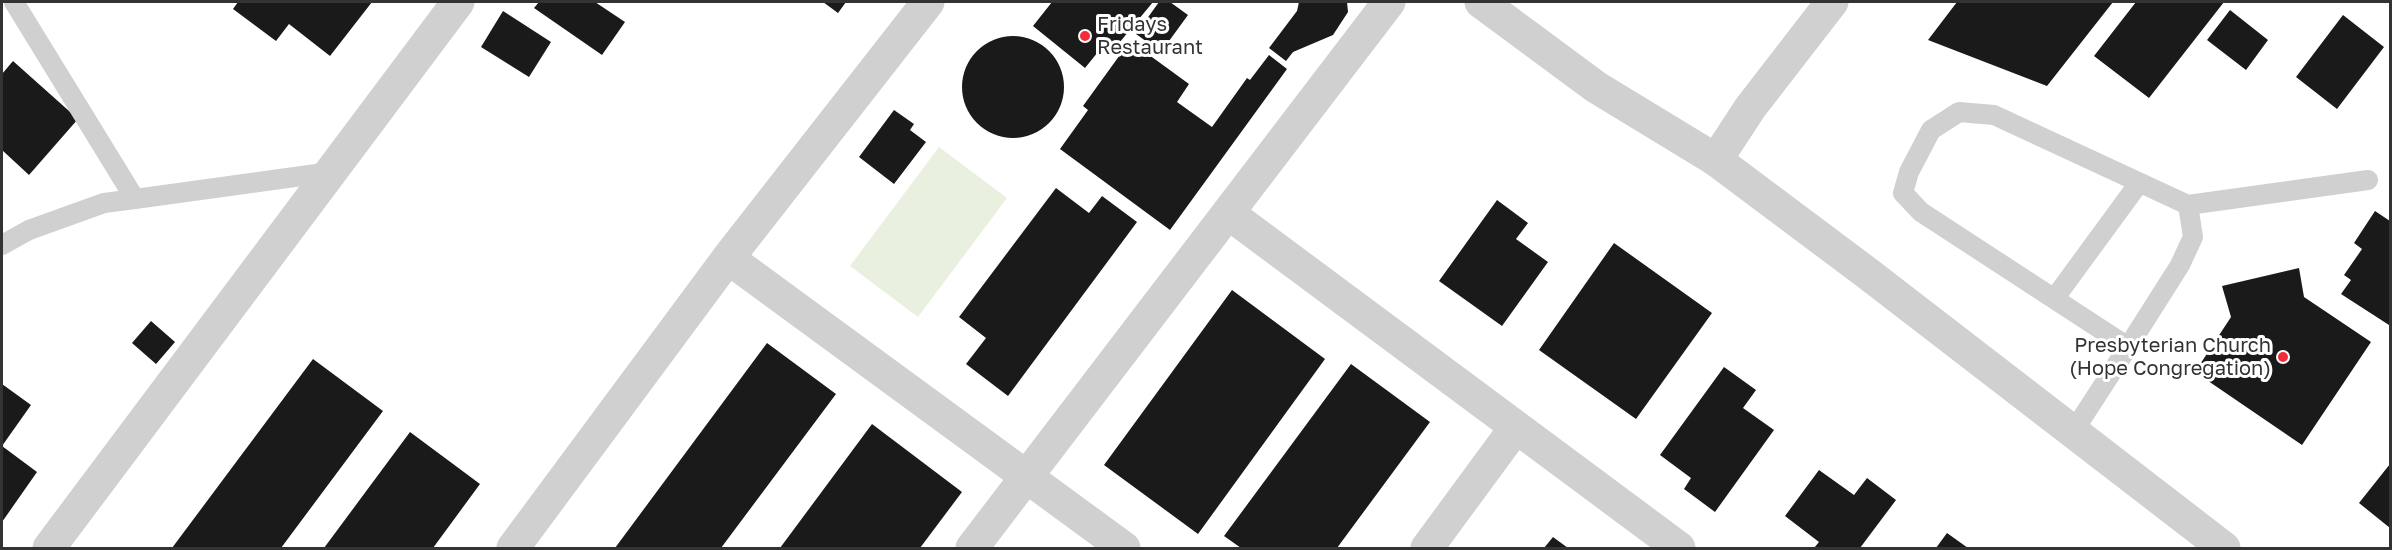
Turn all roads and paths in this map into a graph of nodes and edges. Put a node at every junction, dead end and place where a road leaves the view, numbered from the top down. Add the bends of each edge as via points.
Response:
1 (14, 2) edge
2 (458, 2) edge
3 (928, 2) edge
4 (1389, 2) edge
5 (1481, 2) edge
6 (1832, 2) edge
7 (1716, 160) junction
8 (331, 172) junction
9 (2368, 180) dead end
10 (2139, 183) junction
11 (135, 199) junction
12 (2188, 205) junction
13 (1228, 213) junction
14 (2, 245) edge
15 (728, 258) junction
16 (2054, 299) junction
17 (2128, 347) junction
18 (1516, 427) junction
19 (2073, 432) junction
20 (1027, 477) junction
21 (49, 549) edge
22 (513, 549) edge
23 (972, 549) edge
24 (1124, 549) edge
25 (1427, 549) edge
26 (1679, 549) edge
27 (2224, 549) edge

1 - 11 lane
2 - 8 street
3 - 15 street
4 - 13 street
5 - 7 street via 1596,87
6 - 7 street via 1750,108
7 - 19 street
8 - 11 lane
8 - 21 street
9 - 12 lane
10 - 12 lane
10 - 16 lane
10 - 16 lane via 1994,115 1959,112 1931,130 1909,172 1903,193 1920,212
11 - 14 lane via 104,203 29,230
12 - 17 lane via 2193,237 2180,265
13 - 18 street
13 - 20 street
15 - 20 street
15 - 22 street
16 - 17 lane
17 - 19 lane
18 - 25 street
18 - 26 street
19 - 27 street
20 - 23 street
20 - 24 street

